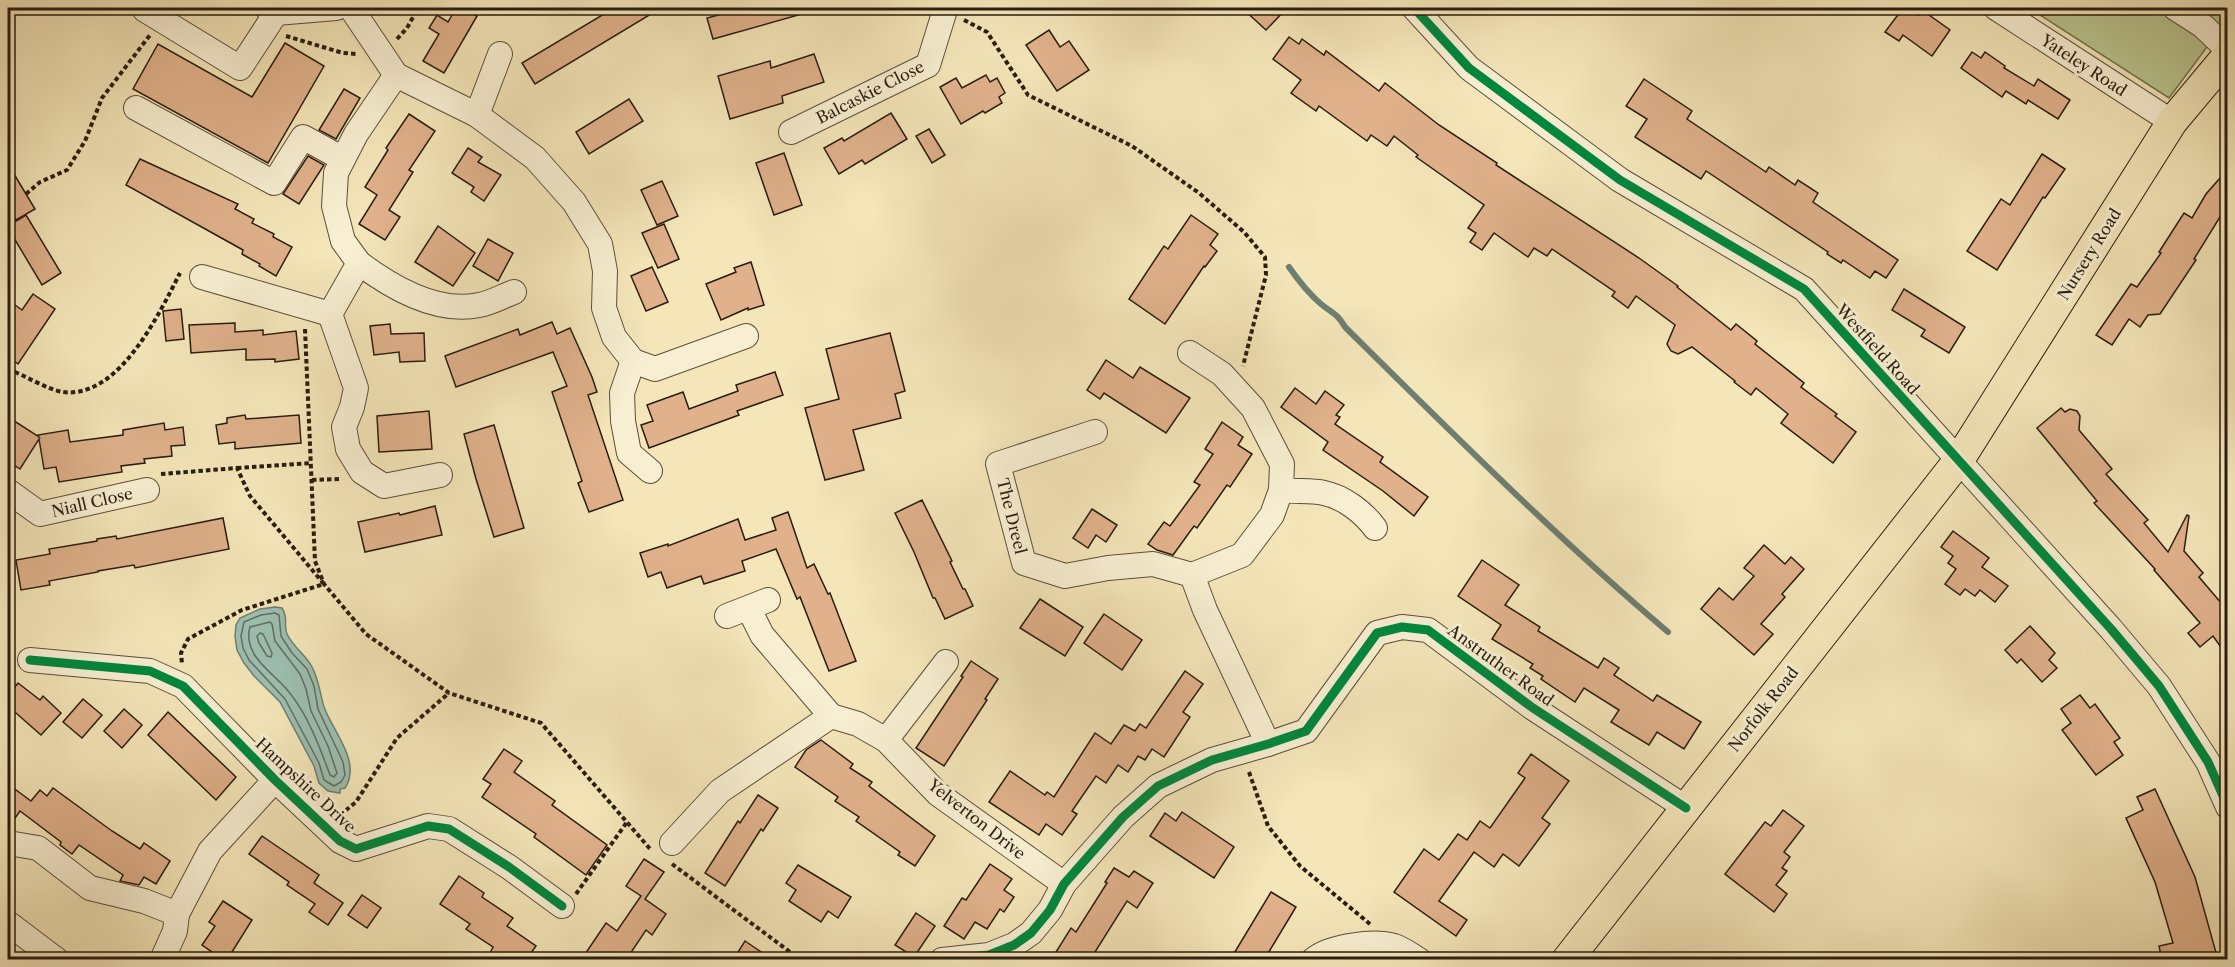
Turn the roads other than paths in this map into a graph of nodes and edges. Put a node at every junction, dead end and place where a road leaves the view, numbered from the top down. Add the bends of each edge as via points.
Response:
1 (336, 8) edge
2 (351, 8) edge
3 (1414, 8) edge
4 (1996, 8) edge
5 (2175, 8) edge
6 (944, 9) edge
7 (271, 10) edge
8 (154, 14) edge
9 (2228, 50) edge
10 (500, 54) dead end
11 (2228, 56) edge
12 (396, 75) junction
13 (136, 108) dead end
14 (477, 115) junction
15 (2172, 122) junction
16 (791, 132) dead end
17 (343, 159) junction
18 (359, 263) junction
19 (202, 277) road end
20 (514, 291) dead end
21 (330, 314) junction
22 (746, 336) dead end
23 (1190, 353) dead end
24 (633, 361) junction
25 (1095, 432) dead end
26 (1959, 460) junction
27 (650, 471) dead end
28 (440, 474) dead end
29 (147, 490) road end
30 (1281, 490) junction
31 (8, 491) edge
32 (1375, 528) dead end
33 (1192, 574) junction
34 (748, 608) dead end
35 (30, 660) dead end
36 (946, 662) dead end
37 (831, 716) junction
38 (886, 740) junction
39 (1268, 744) junction
40 (275, 780) junction
41 (2228, 807) edge
42 (1686, 808) junction
43 (8, 843) edge
44 (664, 852) road end
45 (1064, 884) junction
46 (562, 906) road end
47 (177, 914) junction
48 (8, 923) edge
49 (57, 960) edge
50 (162, 960) edge
51 (942, 960) edge
52 (1313, 960) edge
53 (1419, 960) edge
54 (1567, 960) edge

1 - 7 street
2 - 12 street
3 - 26 street, Westfield Road via 1469,68 1620,180 1804,289
4 - 15 street, Yateley Road
5 - 9 street via 2203,26
6 - 16 street, Balcaskie Close via 928,65
7 - 8 street via 240,68
10 - 14 street
11 - 15 main road, Nursery Road
12 - 14 street
12 - 17 street
13 - 17 street via 274,183 303,137
14 - 24 street via 535,158 574,202 600,244 605,271 603,308 614,337
15 - 26 main road, Nursery Road
17 - 18 street via 336,173 334,206 343,241
18 - 20 street via 385,282 443,306 479,306
18 - 21 street
19 - 21 street
21 - 28 street via 356,388 344,428 348,449 362,472 384,486
22 - 24 street via 655,369
23 - 30 street via 1222,374 1253,408 1282,464
24 - 27 street via 622,393 623,422 629,453
25 - 33 street, The Dreel via 998,464 1024,563 1065,576 1153,564
26 - 41 street, Westfield Road via 2159,687 2208,762
26 - 42 main road, Norfolk Road
29 - 31 street, Niall Close via 40,514
30 - 32 street via 1317,491 1338,498
30 - 33 street via 1272,515 1242,555
33 - 39 street
34 - 37 street via 762,635
35 - 40 street, Hampshire Drive via 150,670 183,686
36 - 38 street
37 - 38 street, Yelverton Drive via 858,724
37 - 44 street via 720,791
38 - 45 street, Yelverton Drive via 938,794
39 - 42 street, Anstruther Road via 1306,731 1377,633 1402,627 1428,630 1533,708
39 - 45 street, Anstruther Road via 1212,760 1158,786 1123,817
40 - 46 street, Hampshire Drive via 340,841 356,849 428,826 449,829
40 - 47 street, Hampshire Drive via 210,851
42 - 54 main road, Norfolk Road
43 - 47 street via 38,848 90,888 144,901
45 - 51 street, Anstruther Road via 1050,910 1031,933 1014,945 989,955
47 - 50 street, Hampshire Drive via 176,931
48 - 49 street
52 - 53 street via 1367,942 1395,946

